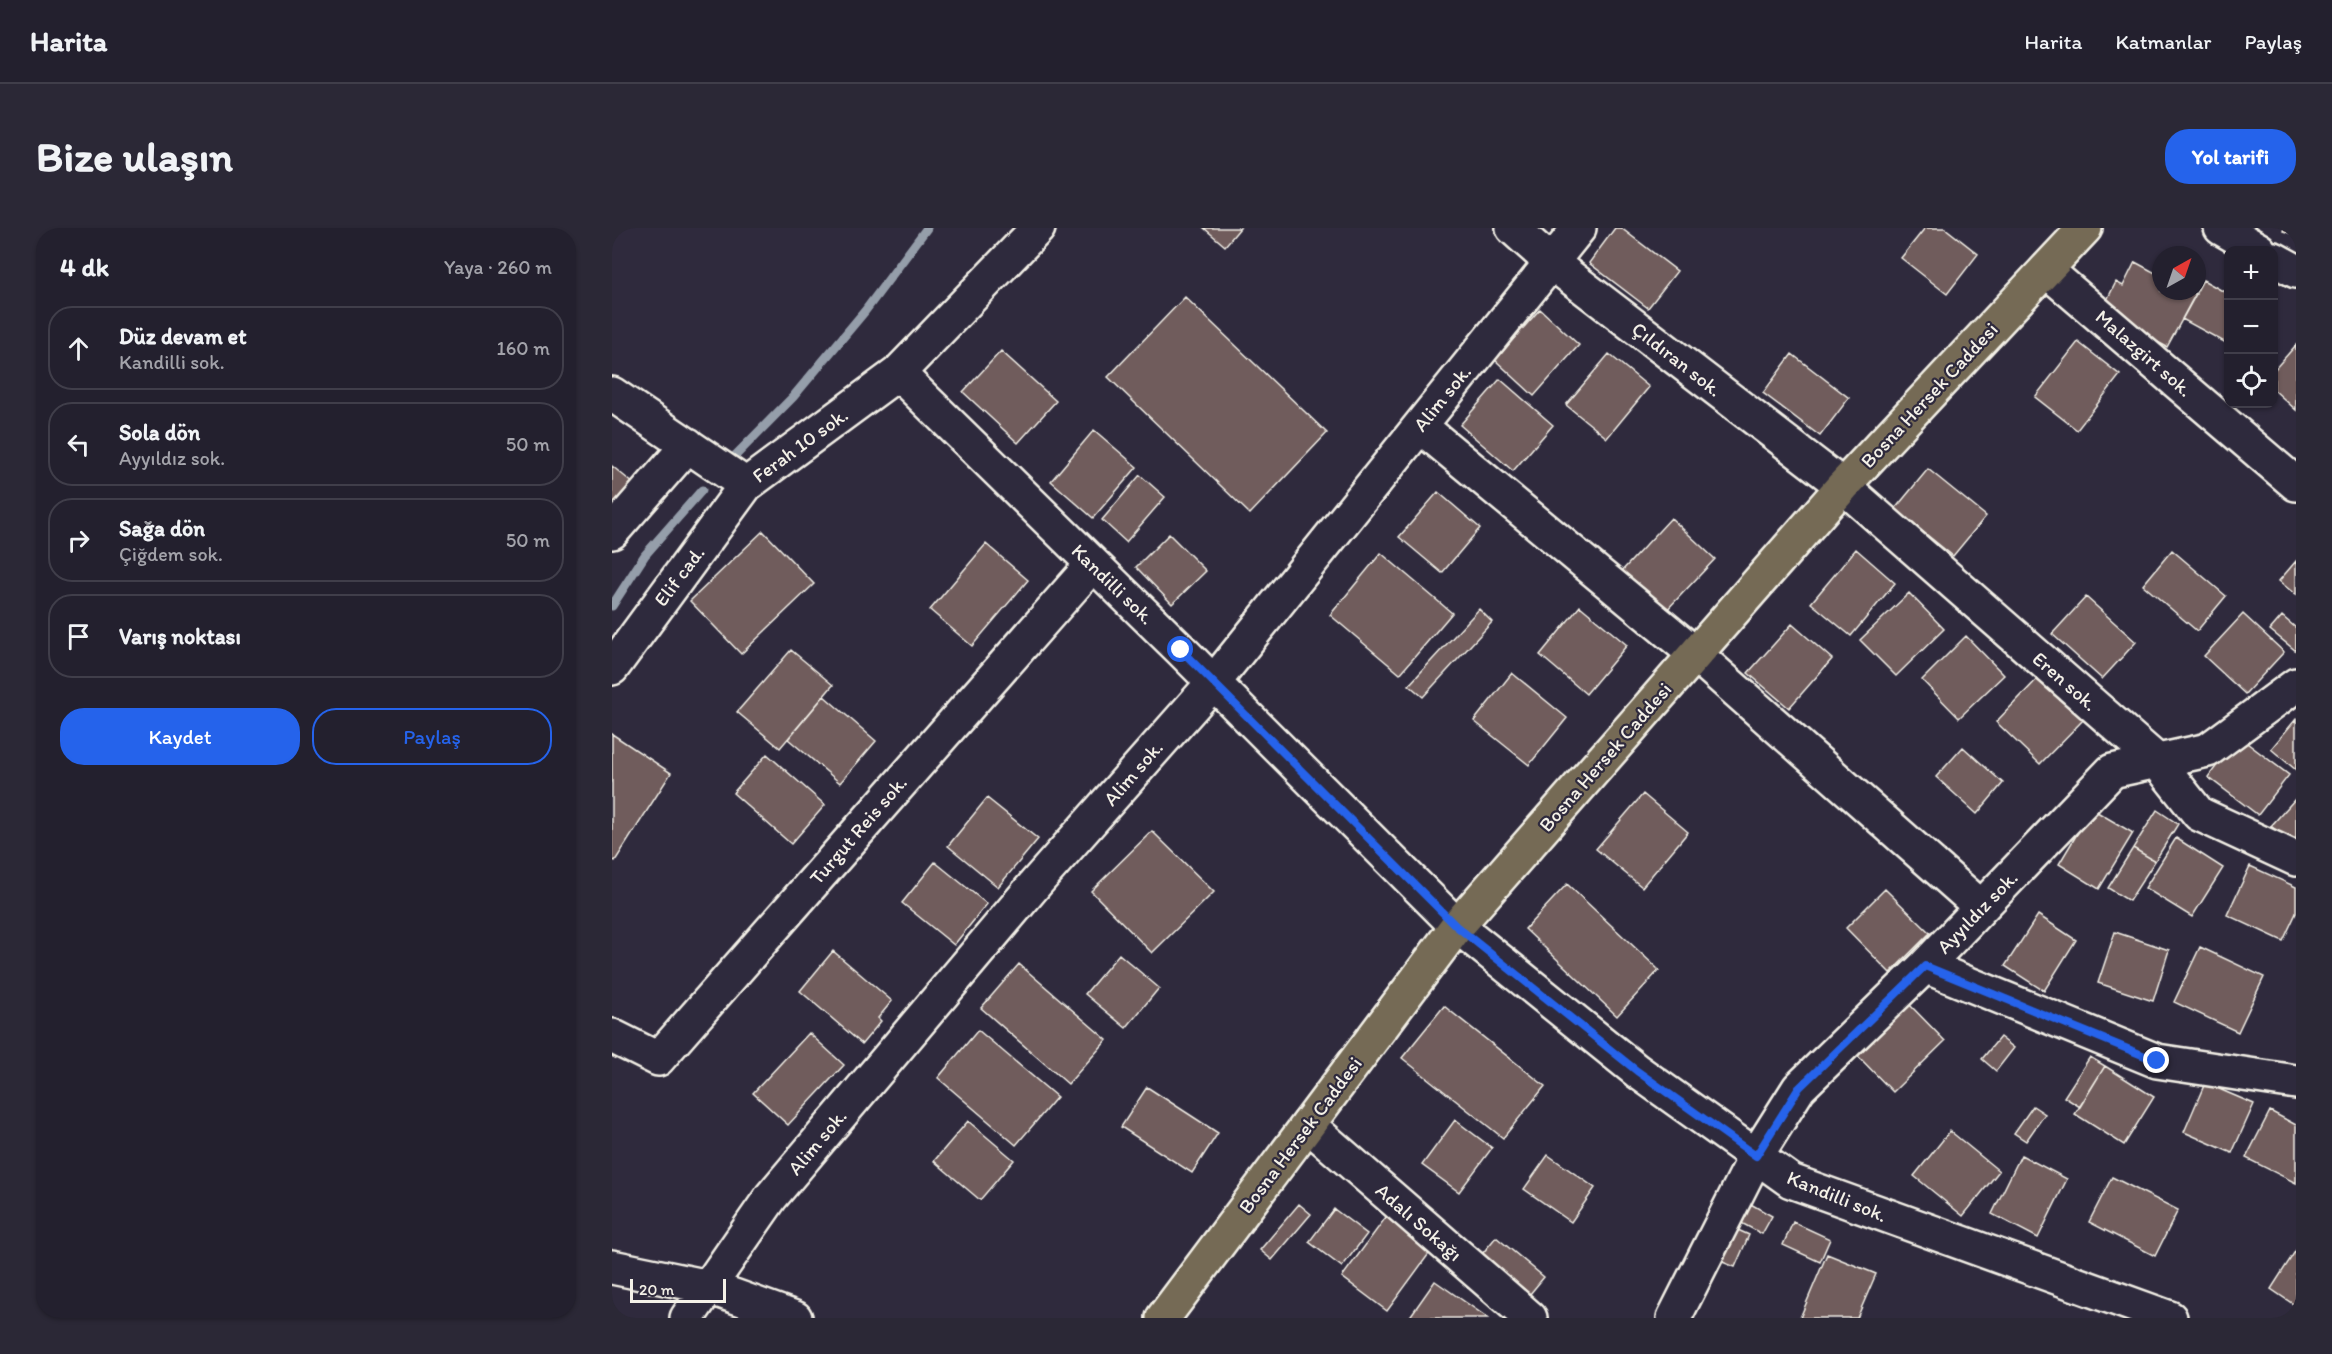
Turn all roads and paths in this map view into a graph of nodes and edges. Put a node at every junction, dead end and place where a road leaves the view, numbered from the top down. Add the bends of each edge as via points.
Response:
1 (1038, 228) edge
2 (1513, 228) edge
3 (1579, 228) edge
4 (2085, 228) edge
5 (2221, 228) edge
6 (2252, 246) edge
7 (2278, 261) edge
8 (1551, 263) junction
9 (2046, 270) junction
10 (2296, 271) edge
11 (898, 373) junction
12 (612, 394) edge
13 (1420, 426) junction
14 (688, 446) junction
15 (2296, 484) edge
16 (747, 485) junction
17 (1843, 486) junction
18 (612, 532) edge
19 (1093, 564) junction
20 (1695, 654) junction
21 (612, 668) edge
22 (1214, 682) junction
23 (2296, 685) edge
24 (2157, 761) junction
25 (2296, 859) edge
26 (1981, 907) junction
27 (1456, 926) junction
28 (1925, 966) junction
29 (612, 1036) edge
30 (2296, 1082) edge
31 (1308, 1125) junction
32 (1756, 1156) junction
33 (612, 1267) edge
34 (709, 1287) junction
35 (687, 1318) edge
36 (795, 1318) edge
37 (1163, 1318) edge
38 (1530, 1318) edge
39 (1674, 1318) edge
40 (2170, 1318) edge

1 - 11 street
2 - 8 street, Çıldıran sok.
3 - 8 street, Alim sok.
4 - 9 main road, Bosna Hersek Caddesi
5 - 6 street
7 - 10 street
8 - 13 street, Alim sok.
8 - 17 street, Çıldıran sok.
9 - 15 street, Malazgirt sok.
9 - 17 main road, Bosna Hersek Caddesi
11 - 16 street, Ferah 10 sok.
11 - 19 street, Kandilli sok.
12 - 14 street, Ferah 10 sok.
13 - 20 street
13 - 22 street, Alim sok.
14 - 16 street, Ferah 10 sok.
14 - 18 street
16 - 21 street, Elif cad.
17 - 20 main road, Bosna Hersek Caddesi
17 - 24 street, Eren sok.
19 - 22 street, Kandilli sok.
19 - 29 street, Turgut Reis sok. via 658,1059
20 - 26 street
20 - 27 main road, Bosna Hersek Caddesi
22 - 27 street, Kandilli sok.
22 - 34 street, Alim sok. via 1029,892 771,1197
23 - 24 street, Ayyıldız sok. via 2208,750
24 - 25 street, Eren sok. via 2199,814
24 - 26 street, Ayyıldız sok. via 2112,771
26 - 28 street, Ayyıldız sok.
27 - 31 main road, Bosna Hersek Caddesi
27 - 32 street, Kandilli sok. via 1637,1071
28 - 30 street via 2157,1061
28 - 32 street, Ayyıldız sok. via 1799,1088
31 - 37 main road, Bosna Hersek Caddesi
31 - 38 street, Adalı Sokağı
32 - 39 street, Ayyıldız sok.
32 - 40 street, Kandilli sok. via 1791,1181
33 - 34 street
34 - 35 street, Alim sok.
34 - 36 street

